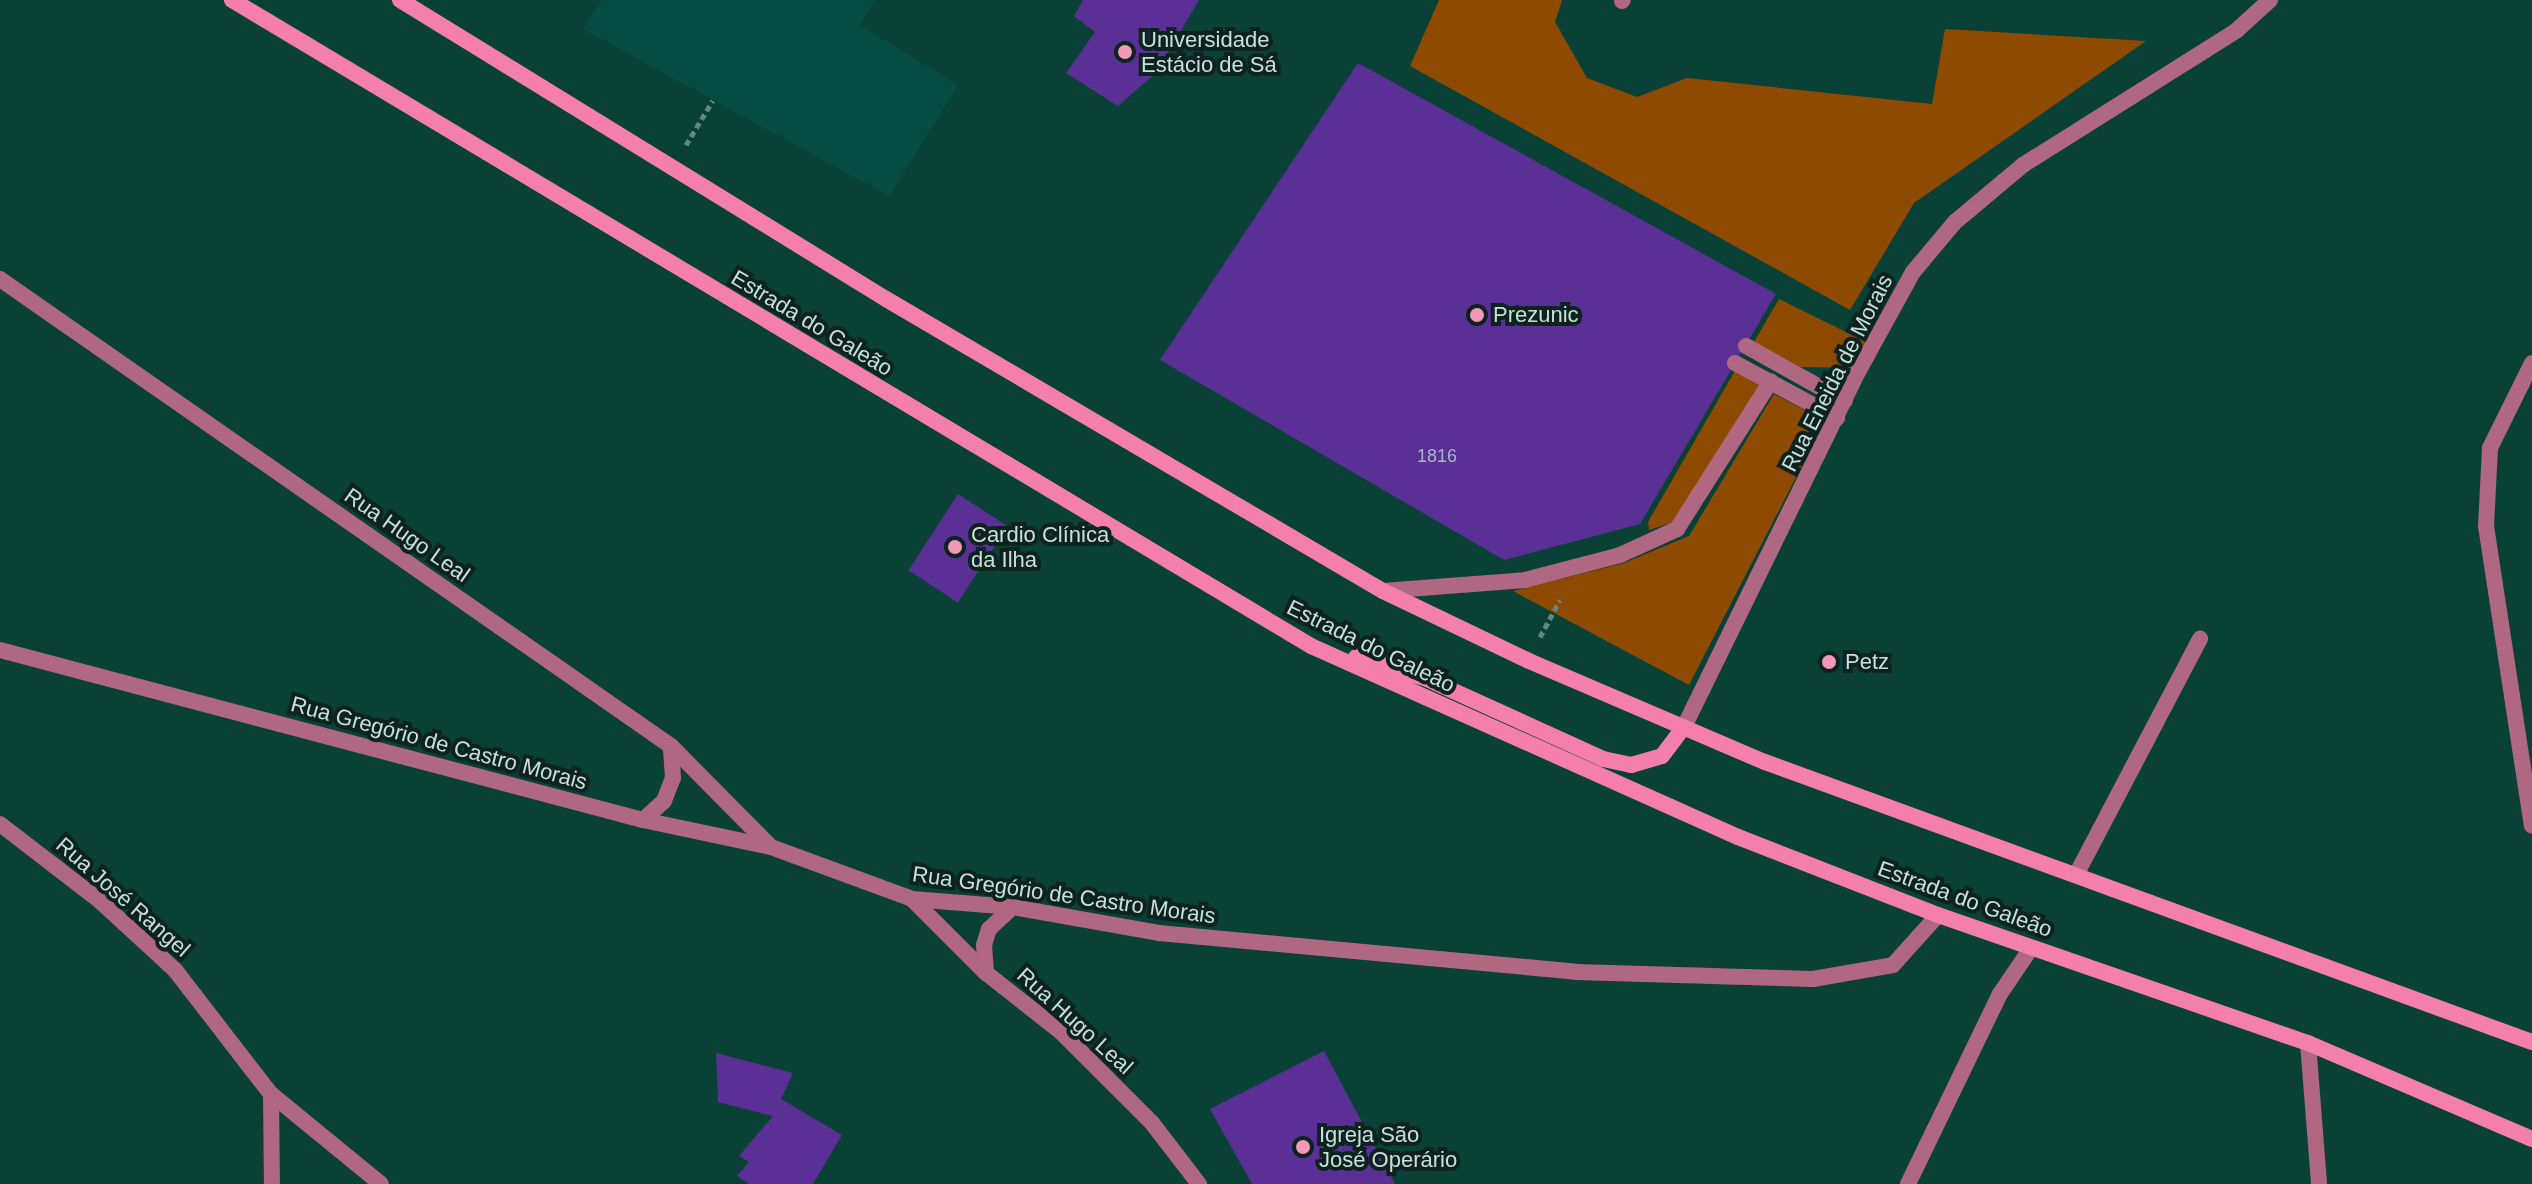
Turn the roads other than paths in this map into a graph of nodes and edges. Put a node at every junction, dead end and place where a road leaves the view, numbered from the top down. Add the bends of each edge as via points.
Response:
1 (232, 0) edge
2 (400, 0) edge
3 (2270, 0) edge
4 (0, 279) edge
5 (1746, 346) dead end
6 (1735, 363) dead end
7 (2532, 363) edge
8 (1771, 381) junction
9 (1845, 401) junction
10 (1837, 418) junction
11 (1383, 591) junction
12 (2200, 639) dead end
13 (1311, 646) junction
14 (0, 650) edge
15 (1684, 727) junction
16 (671, 746) junction
17 (643, 820) junction
18 (0, 824) edge
19 (2532, 825) edge
20 (771, 847) junction
21 (2076, 875) junction
22 (912, 899) junction
23 (1013, 907) junction
24 (1938, 915) junction
25 (2031, 948) junction
26 (986, 973) junction
27 (2532, 1042) edge
28 (2308, 1043) junction
29 (271, 1094) junction
30 (2532, 1139) edge
31 (272, 1184) edge
32 (381, 1184) edge
33 (1199, 1184) edge
34 (1908, 1184) edge
35 (2319, 1184) edge

1 - 13 main road, Estrada do Galeão
2 - 11 main road via 671,169
3 - 9 street, Rua Eneida de Morais via 2237,30 2023,165 1955,222 1913,272
4 - 16 street, Rua Hugo Leal
5 - 9 street
6 - 8 street
7 - 19 street via 2490,448 2486,526
8 - 10 street
8 - 11 street via 1677,529 1620,555 1525,580
9 - 10 street, Rua Eneida de Morais
10 - 15 street, Rua Eneida de Morais
11 - 15 main road
12 - 21 street
13 - 15 main road via 1427,679 1603,759 1631,765 1662,756
13 - 24 main road, Estrada do Galeão via 1619,788
14 - 17 street, Rua Gregório de Castro Morais
15 - 21 main road via 1765,762
16 - 17 street via 673,778 664,801
16 - 20 street, Rua Hugo Leal
17 - 20 street, Rua Gregório de Castro Morais
18 - 29 street, Rua José Rangel via 100,901 175,970
20 - 22 street, Rua Gregório de Castro Morais
21 - 27 main road
22 - 23 street, Rua Gregório de Castro Morais
22 - 26 street, Rua Hugo Leal
23 - 24 street, Rua Gregório de Castro Morais via 1159,933 1576,972 1719,979 1813,979 1893,965
23 - 26 street via 989,929
24 - 25 main road, Estrada do Galeão
25 - 28 main road, Estrada do Galeão
25 - 34 street via 2000,994
26 - 33 street, Rua Hugo Leal via 1082,1052 1152,1123
28 - 30 main road, Estrada do Galeão
28 - 35 street
29 - 31 street
29 - 32 street, Rua José Rangel

